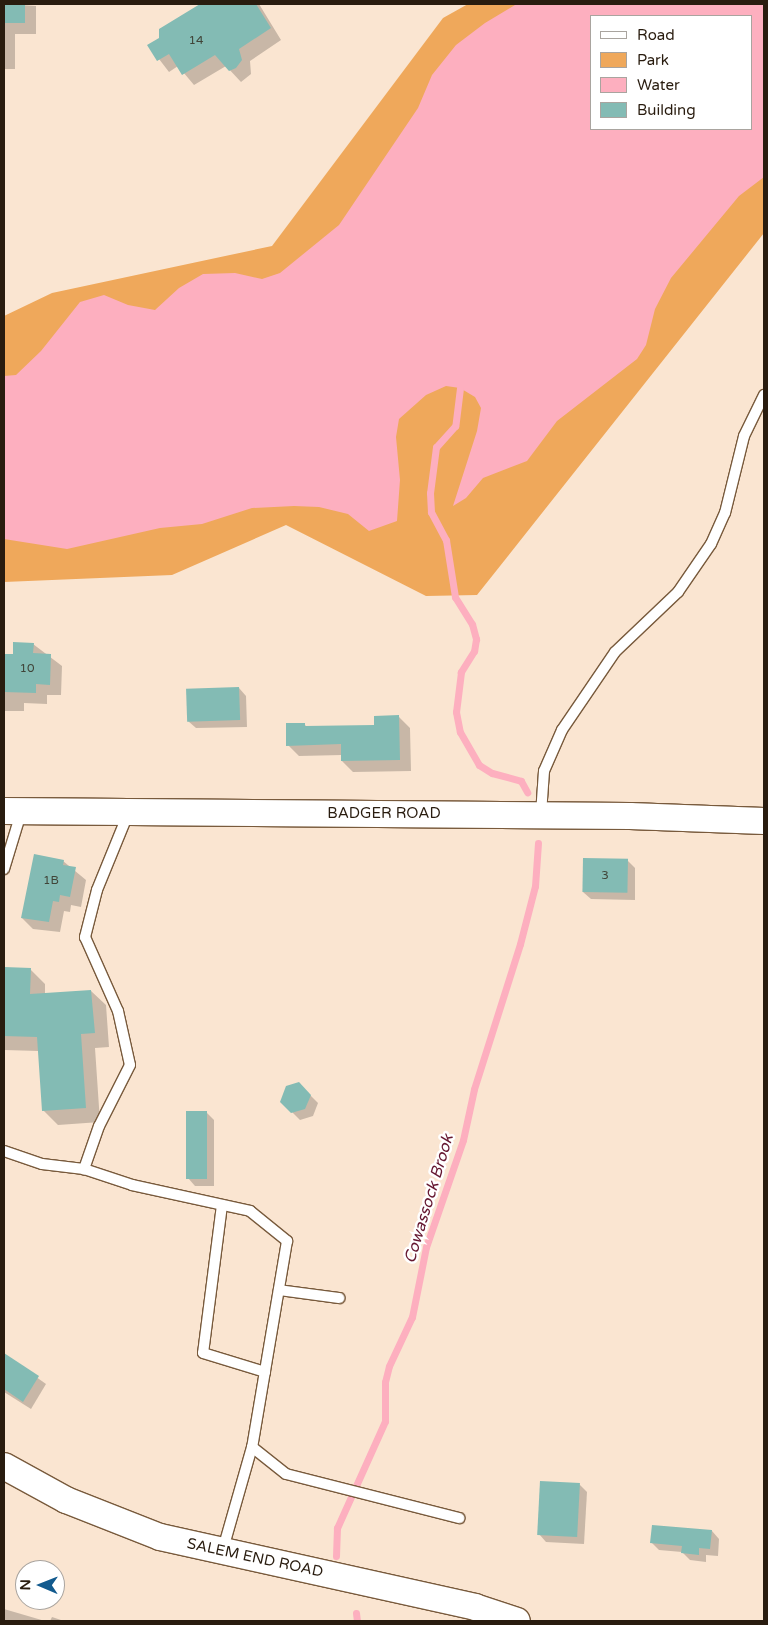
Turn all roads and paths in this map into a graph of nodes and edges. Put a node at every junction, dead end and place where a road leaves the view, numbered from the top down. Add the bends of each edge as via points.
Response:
1 (764, 395) edge
2 (13, 811) edge
3 (129, 813) junction
4 (541, 816) junction
5 (764, 821) edge
6 (4, 869) edge
7 (4, 1151) edge
8 (84, 1169) junction
9 (222, 1204) junction
10 (279, 1290) junction
11 (339, 1298) dead end
12 (265, 1372) junction
13 (252, 1447) junction
14 (4, 1466) edge
15 (459, 1518) dead end
16 (221, 1552) junction
17 (517, 1621) edge

1 - 4 lane via 744,436 725,513 710,544 678,592 615,652 562,730 544,771
2 - 3 street, BADGER ROAD
2 - 6 lane
3 - 4 street, BADGER ROAD
3 - 8 lane via 97,890 85,937 118,1012 130,1065 99,1126
4 - 5 street, BADGER ROAD
7 - 8 lane via 42,1164
8 - 9 lane via 132,1185
9 - 10 lane via 250,1211 287,1241
9 - 12 lane via 203,1353
10 - 11 lane
10 - 12 lane
12 - 13 lane
13 - 15 lane via 286,1474
13 - 16 lane
14 - 16 street, SALEM END ROAD via 66,1500 110,1519 160,1537
16 - 17 street, SALEM END ROAD via 475,1607

